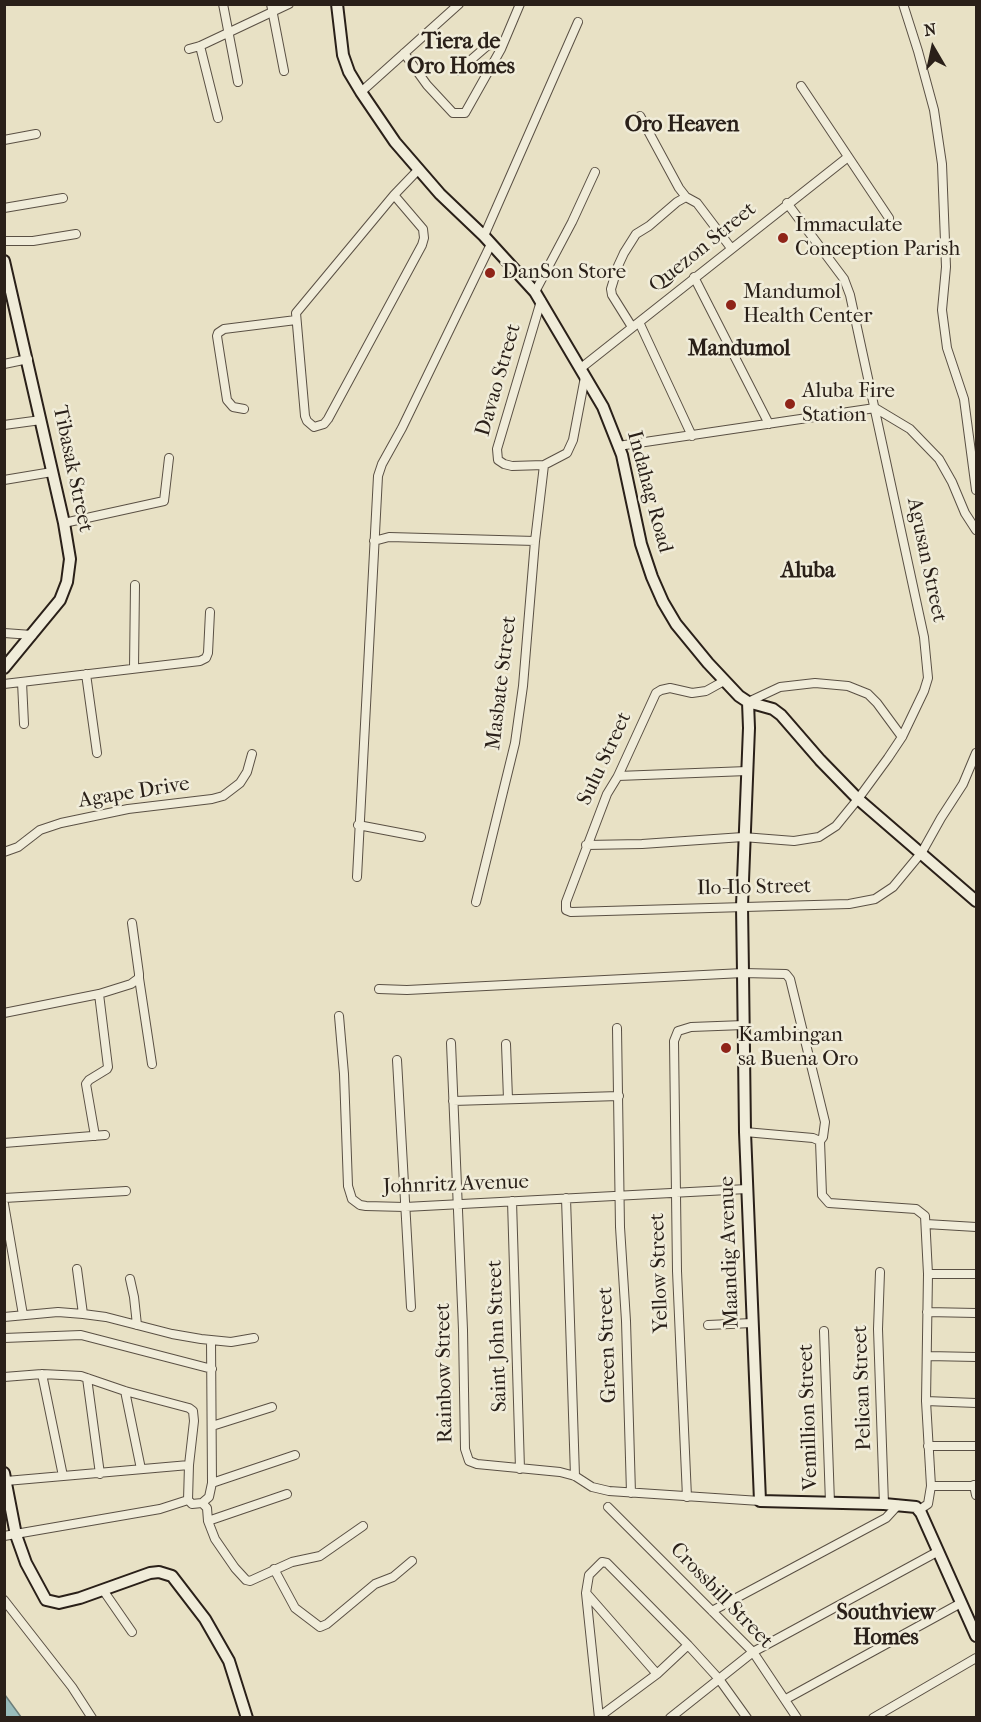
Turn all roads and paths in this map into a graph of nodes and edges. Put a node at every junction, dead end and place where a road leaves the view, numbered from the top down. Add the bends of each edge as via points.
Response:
1 (223, 4) edge
2 (289, 4) edge
3 (337, 4) edge
4 (459, 4) edge
5 (520, 4) edge
6 (903, 4) edge
7 (271, 8) edge
8 (578, 22) dead end
9 (229, 32) junction
10 (201, 46) junction
11 (189, 49) dead end
12 (501, 49) junction
13 (404, 54) junction
14 (284, 71) dead end
15 (458, 72) dead end
16 (238, 82) dead end
17 (801, 86) dead end
18 (361, 92) junction
19 (639, 116) dead end
20 (218, 118) dead end
21 (36, 134) dead end
22 (4, 140) edge
23 (848, 157) junction
24 (419, 170) junction
25 (595, 172) dead end
26 (394, 195) junction
27 (686, 197) junction
28 (63, 198) dead end
29 (787, 203) junction
30 (4, 208) edge
31 (889, 218) dead end
32 (76, 234) dead end
33 (487, 240) junction
34 (4, 241) edge
35 (731, 248) junction
36 (4, 261) edge
37 (694, 277) junction
38 (538, 296) junction
39 (9, 300) edge
40 (296, 320) junction
41 (636, 325) junction
42 (28, 359) junction
43 (4, 364) edge
44 (583, 372) junction
45 (875, 408) junction
46 (244, 409) dead end
47 (41, 420) junction
48 (769, 424) junction
49 (4, 425) edge
50 (693, 436) junction
51 (618, 446) junction
52 (169, 458) dead end
53 (544, 465) junction
54 (52, 472) junction
55 (4, 480) edge
56 (976, 490) edge
57 (64, 522) junction
58 (976, 530) edge
59 (374, 541) junction
60 (535, 541) junction
61 (135, 585) dead end
62 (210, 612) dead end
63 (4, 633) edge
64 (33, 635) junction
65 (4, 668) edge
66 (134, 668) junction
67 (86, 674) junction
68 (724, 681) junction
69 (22, 682) junction
70 (4, 684) edge
71 (748, 702) junction
72 (24, 724) dead end
73 (902, 737) junction
74 (97, 753) dead end
75 (976, 753) edge
76 (252, 754) dead end
77 (747, 771) junction
78 (618, 776) junction
79 (858, 799) junction
80 (358, 825) junction
81 (421, 837) dead end
82 (743, 837) junction
83 (586, 845) junction
84 (4, 852) edge
85 (922, 852) junction
86 (357, 877) dead end
87 (976, 901) edge
88 (476, 902) dead end
89 (742, 906) junction
90 (566, 910) joint
91 (132, 923) dead end
92 (742, 973) junction
93 (139, 978) junction
94 (379, 989) dead end
95 (99, 994) junction
96 (4, 1013) edge
97 (339, 1016) dead end
98 (744, 1025) junction
99 (617, 1028) dead end
100 (451, 1043) dead end
101 (506, 1044) dead end
102 (397, 1060) dead end
103 (152, 1064) dead end
104 (619, 1096) junction
105 (508, 1099) junction
106 (453, 1101) junction
107 (745, 1132) junction
108 (105, 1135) dead end
109 (95, 1136) junction
110 (820, 1141) junction
111 (4, 1143) edge
112 (747, 1189) junction
113 (126, 1191) dead end
114 (676, 1194) junction
115 (620, 1195) junction
116 (4, 1198) edge
117 (566, 1198) junction
118 (512, 1201) junction
119 (4, 1204) edge
120 (458, 1204) junction
121 (405, 1207) junction
122 (926, 1224) junction
123 (976, 1227) edge
124 (77, 1269) dead end
125 (880, 1272) dead end
126 (928, 1274) junction
127 (976, 1274) edge
128 (130, 1279) dead end
129 (411, 1307) dead end
130 (927, 1312) junction
131 (976, 1313) edge
132 (83, 1314) junction
133 (23, 1315) junction
134 (4, 1317) edge
135 (752, 1323) junction
136 (137, 1325) junction
137 (708, 1325) dead end
138 (824, 1330) dead end
139 (4, 1338) edge
140 (254, 1338) dead end
141 (211, 1340) junction
142 (928, 1356) junction
143 (976, 1357) edge
144 (212, 1369) junction
145 (42, 1374) junction
146 (4, 1377) edge
147 (87, 1378) junction
148 (125, 1391) junction
149 (926, 1401) junction
150 (976, 1403) edge
151 (273, 1407) dead end
152 (212, 1426) junction
153 (928, 1446) junction
154 (976, 1446) edge
155 (295, 1455) dead end
156 (189, 1465) junction
157 (141, 1469) junction
158 (520, 1469) junction
159 (100, 1473) junction
160 (63, 1476) junction
161 (575, 1476) junction
162 (5, 1477) edge
163 (212, 1483) junction
164 (975, 1485) edge
165 (931, 1486) junction
166 (631, 1493) junction
167 (287, 1494) dead end
168 (976, 1495) edge
169 (687, 1497) junction
170 (188, 1500) junction
171 (760, 1502) junction
172 (202, 1503) junction
173 (830, 1503) junction
174 (884, 1504) junction
175 (898, 1504) junction
176 (608, 1507) dead end
177 (919, 1510) junction
178 (208, 1521) junction
179 (363, 1526) dead end
180 (10, 1536) edge
181 (937, 1552) junction
182 (412, 1561) dead end
183 (274, 1569) junction
184 (103, 1590) junction
185 (586, 1593) junction
186 (4, 1599) edge
187 (961, 1603) junction
188 (712, 1611) junction
189 (132, 1632) dead end
190 (976, 1636) edge
191 (688, 1645) junction
192 (753, 1652) junction
193 (976, 1658) edge
194 (657, 1674) junction
195 (719, 1679) junction
196 (786, 1699) junction
197 (599, 1717) edge
198 (746, 1717) edge
199 (92, 1718) edge
200 (247, 1718) edge
201 (670, 1718) edge
202 (797, 1718) edge
203 (873, 1718) edge

1 - 9 street
2 - 7 street
3 - 18 street, Indahag Road via 343,55
4 - 13 street
5 - 12 street
6 - 56 street via 931,100 942,164 946,267 943,319 964,399
7 - 9 street
7 - 14 street
8 - 33 street
9 - 10 street
9 - 16 street
10 - 11 street
10 - 20 street
12 - 13 street via 470,107 458,114 427,85
12 - 15 street via 493,44 486,46
13 - 18 street
17 - 23 street
18 - 24 street, Indahag Road
19 - 27 street
21 - 22 street
23 - 29 street, Quezon Street
23 - 31 street
24 - 26 street
24 - 33 street, Indahag Road
25 - 38 street
26 - 40 street via 303,303
26 - 40 street via 423,229 422,245 328,419 319,426 310,426 305,416
27 - 35 street via 697,203
27 - 41 street via 636,234 618,266 612,295
28 - 30 street
29 - 35 street, Quezon Street
29 - 45 street, Agusan Street via 848,287
32 - 34 street
33 - 38 street, Indahag Road
33 - 59 street via 382,464 376,486
35 - 37 street, Quezon Street
36 - 39 street, Tibasak Street
37 - 41 street, Quezon Street
37 - 48 street
38 - 44 street, Indahag Road
38 - 53 street, Davao Street via 496,455 512,466
39 - 42 street, Tibasak Street
40 - 46 street via 218,333 227,399 233,407
41 - 44 street, Quezon Street
41 - 50 street
42 - 43 street
42 - 47 street, Tibasak Street
44 - 51 street, Indahag Road via 603,407
44 - 53 street, Davao Street via 570,448
45 - 48 street
45 - 58 street via 910,429 939,459
45 - 73 street, Agusan Street via 927,658 924,691
47 - 49 street
47 - 54 street, Tibasak Street
48 - 50 street
50 - 51 street
51 - 68 street, Indahag Road via 641,544 663,602 676,624
52 - 57 street via 164,501
53 - 60 street, Masbate Street
54 - 55 street
54 - 57 street, Tibasak Street
57 - 64 street, Tibasak Street via 70,559 67,582 60,600
59 - 60 street via 389,537
59 - 80 street
60 - 88 street, Masbate Street via 515,743
61 - 66 street
62 - 66 street via 206,658
63 - 64 street
64 - 65 street, Tibasak Street
66 - 67 street
67 - 69 street
67 - 74 street
68 - 71 street, Indahag Road
68 - 78 street, Sulu Street via 706,691 692,693 670,688 656,693
69 - 70 street
69 - 72 street
71 - 73 street via 780,687 814,683 848,686 868,694
71 - 77 street, Maandig Avenue
71 - 79 street, Indahag Road via 781,715
73 - 79 street, Agusan Street
75 - 85 street, Ilo-Ilo Street via 963,784
76 - 84 street, Agape Drive via 240,783 222,796 85,817 40,830 18,847
77 - 78 street
77 - 82 street, Maandig Avenue
78 - 83 street, Sulu Street via 609,788
79 - 82 street, Agusan Street via 836,826 819,837 794,841
79 - 85 street, Indahag Road
80 - 81 street
80 - 86 street
82 - 83 street, Agusan Street
82 - 89 street, Maandig Avenue
83 - 90 street, Sulu Street
85 - 87 street, Indahag Road
85 - 89 street, Ilo-Ilo Street via 893,887 875,899 849,904
89 - 90 street, Ilo-Ilo Street
89 - 92 street, Maandig Avenue
91 - 93 street
92 - 94 street
92 - 98 street, Maandig Avenue
92 - 110 street via 784,973 790,979 825,1122
93 - 95 street
93 - 103 street
95 - 96 street
95 - 109 street via 108,1067 86,1084
97 - 121 street, Johnritz Avenue via 350,1195 356,1203 366,1206
98 - 107 street, Maandig Avenue
98 - 114 street, Yellow Street via 683,1029 675,1035
99 - 104 street, Green Street
100 - 106 street, Rainbow Street
101 - 105 street
102 - 121 street
104 - 105 street
104 - 115 street, Green Street
105 - 106 street
106 - 120 street, Rainbow Street
107 - 110 street
107 - 112 street, Maandig Avenue
108 - 109 street
109 - 111 street
110 - 122 street via 825,1200 834,1204 916,1209 925,1216
112 - 114 street, Johnritz Avenue
112 - 135 street, Maandig Avenue
113 - 116 street
114 - 115 street, Johnritz Avenue
114 - 169 street, Yellow Street
115 - 117 street, Johnritz Avenue
115 - 166 street, Green Street
117 - 118 street, Johnritz Avenue
117 - 161 street
118 - 120 street, Johnritz Avenue
118 - 158 street, Saint John Street
119 - 133 street
120 - 121 street, Johnritz Avenue
120 - 158 street, Rainbow Street via 466,1454 469,1461 477,1464
121 - 129 street
122 - 123 street
122 - 126 street
124 - 132 street
125 - 174 street, Pelican Street
126 - 127 street
126 - 130 street
128 - 136 street
130 - 131 street
130 - 142 street
132 - 133 street
132 - 136 street
133 - 134 street
135 - 137 street
135 - 171 street, Maandig Avenue
136 - 141 street
138 - 173 street, Vemillion Street
139 - 144 street via 81,1335
140 - 141 street
141 - 144 street
142 - 143 street
142 - 149 street
144 - 152 street
145 - 146 street
145 - 147 street
145 - 160 street
147 - 148 street
147 - 159 street
148 - 156 street via 193,1412
148 - 157 street
149 - 150 street
149 - 153 street
151 - 152 street
152 - 163 street
153 - 154 street
153 - 165 street
155 - 163 street
156 - 157 street
156 - 170 street
157 - 159 street
158 - 161 street, Rainbow Street
159 - 160 street
160 - 162 street
161 - 166 street, Rainbow Street via 592,1487
162 - 180 street
163 - 172 street
164 - 165 street
164 - 168 street
165 - 177 street via 928,1504
166 - 169 street, Rainbow Street
167 - 178 street
169 - 171 street, Rainbow Street
170 - 172 street via 192,1504
170 - 180 street via 160,1509
171 - 173 street
172 - 178 street via 207,1508
173 - 174 street
174 - 175 street
175 - 177 street
175 - 188 street via 886,1518
176 - 188 street, Crossbill Street
177 - 181 street
178 - 183 street via 215,1539 246,1580
179 - 183 street via 320,1557
180 - 184 street via 51,1603
181 - 187 street
181 - 192 street
182 - 183 street via 320,1627 296,1608
184 - 189 street
184 - 200 street via 150,1573 172,1576 205,1619 229,1661
185 - 191 street via 589,1575 602,1562 607,1563
185 - 194 street
185 - 197 street
186 - 199 street
187 - 190 street
187 - 196 street
188 - 192 street, Crossbill Street
191 - 194 street
191 - 195 street
192 - 195 street
192 - 196 street, Crossbill Street
193 - 203 street
194 - 197 street
195 - 198 street
195 - 201 street
196 - 202 street, Crossbill Street

